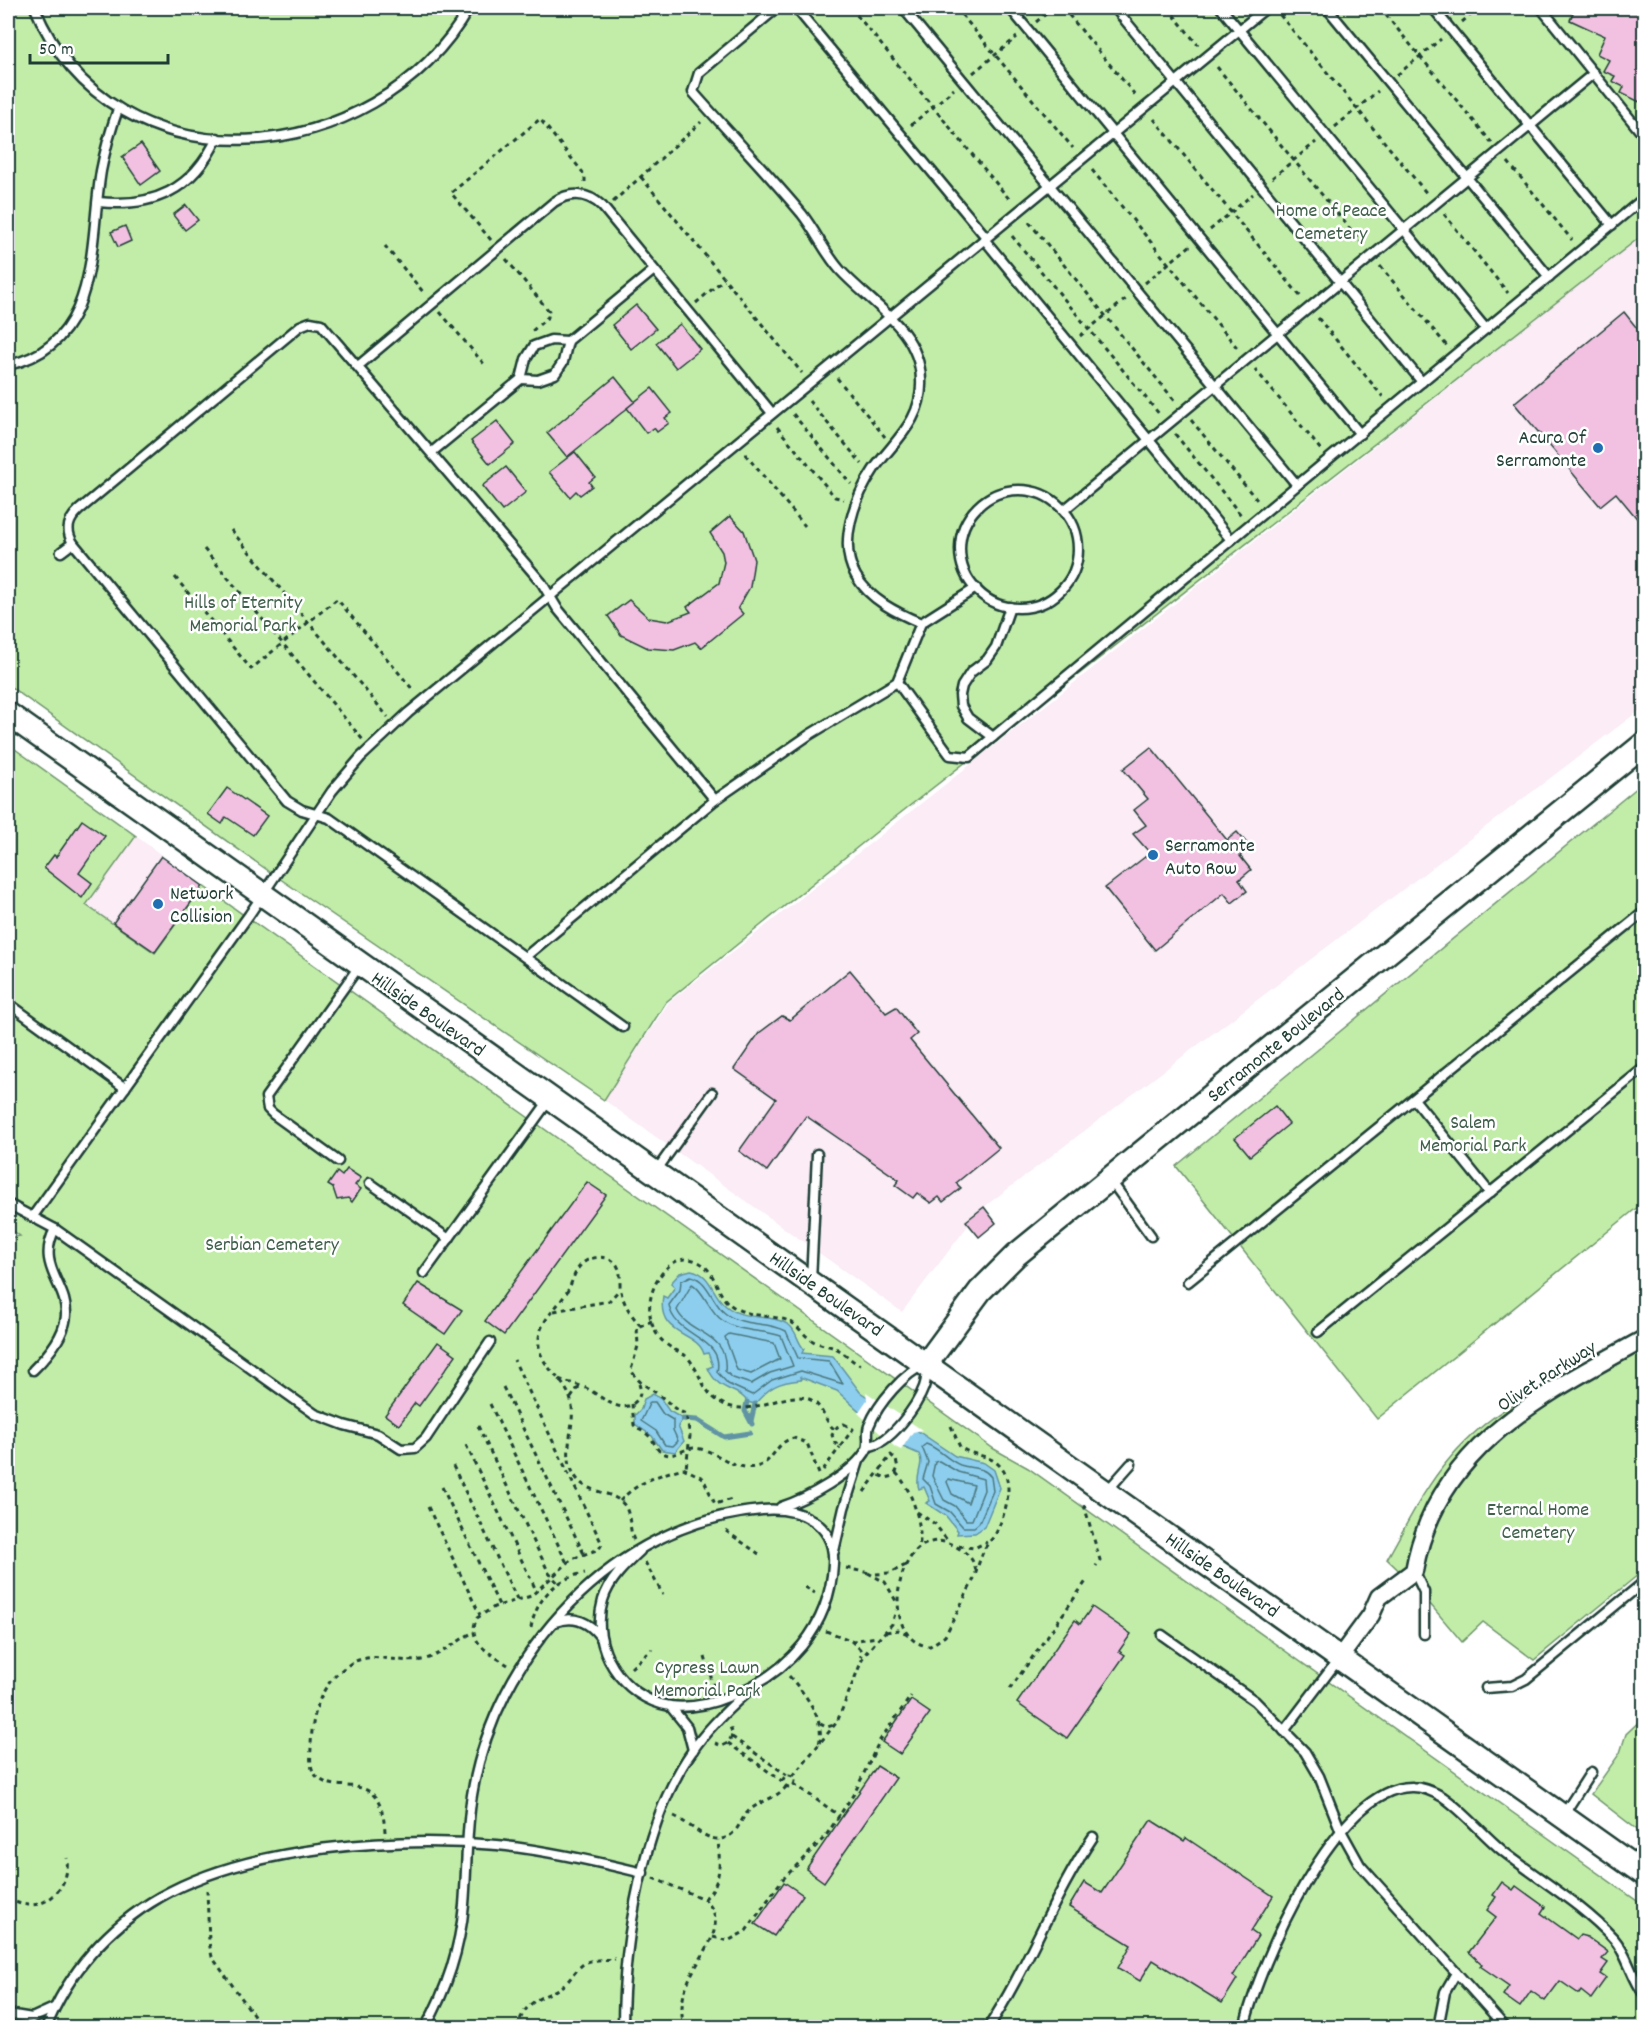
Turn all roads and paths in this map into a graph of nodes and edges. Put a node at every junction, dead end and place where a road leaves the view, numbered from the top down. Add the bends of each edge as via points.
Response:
1 (35, 8) edge
2 (469, 8) edge
3 (777, 8) edge
4 (796, 8) edge
5 (850, 8) edge
6 (903, 8) edge
7 (956, 8) edge
8 (1010, 8) edge
9 (1053, 8) edge
10 (1063, 8) edge
11 (1115, 8) edge
12 (1167, 8) edge
13 (1221, 8) edge
14 (1266, 8) edge
15 (1327, 8) edge
16 (1380, 8) edge
17 (1433, 8) edge
18 (1479, 8) edge
19 (1541, 8) edge
20 (1281, 15) dead end
21 (1027, 29) junction
22 (1240, 30) junction
23 (1452, 30) junction
24 (1198, 45) dead end
25 (995, 55) junction
26 (1420, 56) junction
27 (1217, 68) dead end
28 (1594, 73) junction
29 (964, 81) junction
30 (1176, 81) junction
31 (1389, 82) junction
32 (1136, 96) dead end
33 (933, 107) junction
34 (1357, 108) junction
35 (118, 109) junction
36 (711, 112) junction
37 (1154, 119) dead end
38 (1530, 126) junction
39 (900, 133) junction
40 (1113, 133) junction
41 (1325, 134) junction
42 (1644, 136) edge
43 (217, 138) junction
44 (1073, 148) dead end
45 (1500, 152) junction
46 (1294, 160) junction
47 (1092, 170) dead end
48 (641, 177) junction
49 (1468, 178) junction
50 (1049, 185) junction
51 (1262, 186) junction
52 (1644, 198) edge
53 (1010, 200) dead end
54 (98, 202) junction
55 (1436, 205) junction
56 (604, 209) junction
57 (1231, 212) junction
58 (1029, 222) dead end
59 (1612, 225) junction
60 (1405, 231) junction
61 (1012, 236) dead end
62 (985, 238) junction
63 (1199, 238) junction
64 (1581, 251) junction
65 (1373, 257) junction
66 (1168, 264) junction
67 (654, 270) junction
68 (1549, 277) junction
69 (724, 279) junction
70 (1341, 283) junction
71 (1136, 290) junction
72 (1517, 303) junction
73 (1310, 309) junction
74 (687, 310) junction
75 (889, 316) junction
76 (1105, 316) junction
77 (1089, 329) junction
78 (1486, 329) junction
79 (1279, 335) junction
80 (568, 341) junction
81 (1071, 344) junction
82 (1454, 355) junction
83 (1248, 360) junction
84 (8, 365) edge
85 (358, 366) junction
86 (802, 374) dead end
87 (837, 378) dead end
88 (521, 379) junction
89 (1422, 382) junction
90 (1216, 387) junction
91 (809, 401) dead end
92 (1391, 407) junction
93 (1184, 412) junction
94 (772, 413) junction
95 (793, 414) dead end
96 (1168, 425) junction
97 (777, 427) dead end
98 (1360, 434) junction
99 (1149, 440) junction
100 (893, 447) junction
101 (432, 452) junction
102 (745, 453) dead end
103 (1329, 459) junction
104 (870, 475) junction
105 (1297, 485) junction
106 (858, 498) junction
107 (1064, 510) junction
108 (1266, 511) junction
109 (1249, 525) junction
110 (805, 526) dead end
111 (231, 530) dead end
112 (1231, 540) junction
113 (73, 543) junction
114 (204, 549) dead end
115 (61, 552) dead end
116 (175, 577) dead end
117 (976, 588) junction
118 (550, 596) junction
119 (1010, 607) junction
120 (307, 623) junction
121 (921, 623) junction
122 (282, 644) junction
123 (897, 682) junction
124 (422, 701) junction
125 (8, 714) edge
126 (394, 725) junction
127 (993, 737) junction
128 (1644, 744) edge
129 (370, 748) junction
130 (715, 800) junction
131 (316, 814) junction
132 (262, 895) junction
133 (1644, 912) edge
134 (525, 957) junction
135 (360, 964) junction
136 (8, 1003) edge
137 (623, 1027) dead end
138 (1644, 1068) edge
139 (125, 1088) junction
140 (712, 1093) dead end
141 (550, 1099) junction
142 (1414, 1099) junction
143 (817, 1154) dead end
144 (338, 1161) dead end
145 (656, 1172) junction
146 (1109, 1179) junction
147 (370, 1183) dead end
148 (1490, 1193) junction
149 (8, 1204) edge
150 (33, 1216) junction
151 (55, 1228) junction
152 (1151, 1236) dead end
153 (449, 1239) junction
154 (424, 1273) dead end
155 (811, 1281) junction
156 (1188, 1282) dead end
157 (620, 1285) junction
158 (551, 1314) junction
159 (652, 1321) junction
160 (640, 1324) junction
161 (1318, 1332) dead end
162 (1644, 1339) edge
163 (490, 1342) dead end
164 (514, 1360) dead end
165 (927, 1363) junction
166 (861, 1365) dead end
167 (33, 1370) dead end
168 (554, 1376) junction
169 (639, 1382) junction
170 (503, 1387) dead end
171 (584, 1388) junction
172 (571, 1402) junction
173 (490, 1404) dead end
174 (632, 1404) junction
175 (478, 1426) dead end
176 (951, 1426) dead end
177 (834, 1430) junction
178 (466, 1445) dead end
179 (869, 1446) junction
180 (840, 1447) junction
181 (688, 1448) junction
182 (859, 1461) junction
183 (1131, 1464) dead end
184 (453, 1466) dead end
185 (686, 1468) junction
186 (570, 1473) junction
187 (896, 1473) junction
188 (442, 1487) dead end
189 (1106, 1492) junction
190 (732, 1499) dead end
191 (620, 1501) junction
192 (1084, 1505) dead end
193 (428, 1507) dead end
194 (775, 1509) junction
195 (915, 1509) junction
196 (724, 1530) dead end
197 (990, 1540) junction
198 (953, 1544) junction
199 (640, 1551) junction
200 (917, 1551) junction
201 (584, 1554) junction
202 (759, 1554) dead end
203 (911, 1560) junction
204 (833, 1561) junction
205 (567, 1563) junction
206 (1096, 1566) dead end
207 (1414, 1571) junction
208 (585, 1573) dead end
209 (868, 1573) junction
210 (976, 1575) junction
211 (553, 1578) junction
212 (1087, 1580) dead end
213 (1644, 1582) edge
214 (558, 1583) junction
215 (805, 1587) dead end
216 (539, 1591) junction
217 (815, 1593) dead end
218 (546, 1595) junction
219 (663, 1595) dead end
220 (518, 1601) junction
221 (499, 1605) junction
222 (897, 1606) junction
223 (480, 1615) junction
224 (552, 1623) junction
225 (816, 1626) junction
226 (531, 1628) dead end
227 (474, 1632) junction
228 (884, 1633) junction
229 (1424, 1634) dead end
230 (1162, 1635) dead end
231 (912, 1637) junction
232 (602, 1639) junction
233 (847, 1640) junction
234 (652, 1649) dead end
235 (705, 1657) dead end
236 (1340, 1657) junction
237 (859, 1665) junction
238 (782, 1667) junction
239 (517, 1671) junction
240 (620, 1678) junction
241 (766, 1679) junction
242 (1486, 1688) dead end
243 (1010, 1689) dead end
244 (911, 1696) dead end
245 (719, 1701) junction
246 (669, 1706) junction
247 (818, 1721) junction
248 (837, 1722) junction
249 (1284, 1731) junction
250 (732, 1737) dead end
251 (728, 1743) dead end
252 (693, 1749) junction
253 (816, 1750) junction
254 (1591, 1772) dead end
255 (787, 1775) junction
256 (793, 1776) junction
257 (782, 1781) junction
258 (794, 1784) junction
259 (786, 1787) junction
260 (661, 1810) junction
261 (840, 1816) junction
262 (1563, 1816) junction
263 (1340, 1830) junction
264 (1093, 1838) dead end
265 (718, 1840) junction
266 (467, 1843) junction
267 (386, 1844) junction
268 (67, 1858) dead end
269 (643, 1874) junction
270 (1644, 1874) edge
271 (203, 1878) junction
272 (8, 1898) edge
273 (704, 1899) junction
274 (713, 1937) junction
275 (627, 1960) junction
276 (1456, 1972) junction
277 (1644, 1994) edge
278 (54, 2008) junction
279 (8, 2014) edge
280 (46, 2028) edge
281 (263, 2028) edge
282 (425, 2028) edge
283 (517, 2028) edge
284 (623, 2028) edge
285 (684, 2028) edge
286 (988, 2028) edge
287 (1244, 2028) edge
288 (1438, 2028) edge
289 (1506, 2028) edge

1 - 35 lane via 64,61 86,86
2 - 43 lane via 415,72 388,95 353,115 299,133
3 - 36 lane via 699,74 693,92
4 - 39 lane
5 - 33 path
6 - 29 lane
7 - 25 path
8 - 21 lane
9 - 21 path
10 - 32 path
11 - 30 lane
12 - 24 path
13 - 22 lane
14 - 22 lane
15 - 31 lane
16 - 26 path
17 - 23 lane
18 - 23 path
19 - 28 lane
20 - 34 path
21 - 25 path
21 - 40 lane
22 - 30 lane
22 - 41 lane
23 - 26 path
23 - 38 lane
25 - 29 path
25 - 44 path
26 - 31 path
26 - 45 path
27 - 46 path
28 - 38 lane
28 - 42 lane
29 - 33 path
29 - 50 lane
30 - 40 lane
30 - 51 lane
31 - 34 path
31 - 49 lane
33 - 39 path
33 - 53 path
34 - 41 path
34 - 55 path
35 - 43 lane via 178,134
35 - 54 lane via 104,157
36 - 48 path
36 - 75 lane via 802,215 842,272
37 - 57 path
38 - 45 lane
38 - 59 lane
39 - 62 lane
40 - 50 lane
40 - 63 lane
41 - 46 path
41 - 60 lane
43 - 54 lane via 195,173 167,194 140,203
45 - 49 lane
45 - 64 path
46 - 51 path
46 - 65 path
47 - 66 path
48 - 56 path
48 - 69 path
49 - 55 lane
49 - 68 lane
50 - 62 lane
50 - 71 lane
51 - 57 path
51 - 70 lane
52 - 59 lane
54 - 84 lane via 89,271 73,318 50,347
55 - 60 lane
55 - 72 path
56 - 67 lane
56 - 85 lane via 584,195 559,199
57 - 63 path
57 - 73 path
58 - 76 path
59 - 64 lane
60 - 65 lane
60 - 78 lane
61 - 77 path
62 - 75 lane
62 - 81 lane
63 - 66 path
63 - 79 lane
64 - 68 lane
65 - 70 lane
65 - 82 path
66 - 71 path
66 - 83 path
67 - 74 lane
67 - 80 lane
68 - 72 lane
69 - 74 path
69 - 86 path
70 - 73 lane
70 - 89 lane
71 - 76 path
71 - 90 lane
72 - 78 lane
73 - 79 lane
73 - 92 path
74 - 94 lane
75 - 94 lane
75 - 100 lane via 912,345 921,380 917,411
76 - 77 path
76 - 93 path
77 - 81 path
77 - 96 path
78 - 82 lane
79 - 83 lane
79 - 98 lane
80 - 88 lane via 551,340 534,346
80 - 88 lane via 563,362 555,374 538,380
81 - 99 lane
82 - 89 lane
83 - 90 lane
83 - 103 path
85 - 101 lane
85 - 113 lane via 321,324 310,322 300,326 76,513 68,525
87 - 100 path
88 - 101 lane
89 - 92 lane
90 - 93 lane
90 - 105 lane
91 - 104 path
92 - 98 lane
93 - 96 lane
93 - 108 path
94 - 118 lane
95 - 106 path
96 - 99 lane
96 - 109 path
97 - 106 path via 835,497
98 - 103 lane
99 - 107 lane
99 - 112 lane
100 - 104 lane
101 - 118 lane
102 - 110 path
103 - 105 lane
104 - 106 lane
105 - 108 lane
106 - 121 lane via 849,537 855,575 880,602
107 - 117 lane via 1043,495 1019,490 981,503 968,519 961,538 962,565
107 - 119 lane via 1078,544 1068,581 1043,602
108 - 109 lane
109 - 112 lane
111 - 120 path
112 - 127 lane
113 - 115 lane
113 - 131 lane via 279,794 294,806
114 - 122 path
116 - 122 path via 251,669
117 - 119 lane via 991,600
117 - 121 lane
118 - 124 lane
118 - 130 lane
119 - 127 lane via 996,647 972,672 960,696 968,718
120 - 122 path
120 - 124 path via 337,599
120 - 126 path
121 - 123 lane
122 - 129 path
123 - 127 lane via 950,755 969,757
123 - 130 lane via 809,735
124 - 126 lane
125 - 132 main road, Hillside Boulevard
126 - 129 lane
128 - 146 main road, Serramonte Boulevard
129 - 131 lane
130 - 134 lane
131 - 132 lane
131 - 134 lane via 329,818
132 - 135 main road, Hillside Boulevard
132 - 139 lane
133 - 142 lane
134 - 137 lane
135 - 141 main road, Hillside Boulevard
135 - 144 lane via 266,1097 273,1114
136 - 139 lane
138 - 148 lane
139 - 150 lane
140 - 145 lane
141 - 145 main road, Hillside Boulevard
141 - 153 lane
142 - 148 lane
142 - 156 lane
143 - 155 lane
145 - 155 main road, Hillside Boulevard
146 - 152 lane
146 - 165 main road, Serramonte Boulevard via 993,1276
147 - 153 lane
148 - 161 lane
149 - 150 lane
150 - 151 lane
151 - 163 lane via 315,1414 378,1434 401,1449 415,1448 426,1438
151 - 167 lane via 47,1256 66,1299 67,1317 54,1345
153 - 154 lane
155 - 165 main road, Hillside Boulevard
157 - 158 path via 609,1301
157 - 158 path via 619,1270 612,1261 588,1260 579,1267
157 - 160 path via 629,1311
158 - 168 path via 539,1341 545,1364
159 - 160 path
159 - 166 path via 650,1298 658,1278 671,1264 691,1260 709,1271 721,1295 735,1308 788,1321 814,1342 839,1350
159 - 177 path via 663,1341 690,1361 707,1393 723,1404 752,1408 791,1398 807,1399 819,1406
160 - 169 path via 631,1366
162 - 207 street, Olivet Parkway via 1549,1393 1477,1450 1437,1500 1427,1521
164 - 186 path
165 - 179 lane via 907,1372 889,1396 868,1431
165 - 179 lane via 925,1386 909,1410 884,1442
165 - 189 main road, Hillside Boulevard
168 - 171 path
168 - 172 path
169 - 174 path via 640,1395
169 - 181 path via 672,1408 685,1413
170 - 201 path
171 - 172 path via 575,1391
171 - 174 path via 614,1405
172 - 186 path
173 - 205 path
174 - 181 path via 634,1425 651,1437 661,1452 671,1455
175 - 211 path
176 - 197 path via 960,1447 995,1461 1007,1478 998,1529
177 - 180 path via 832,1438
177 - 180 path via 844,1424 853,1429
178 - 216 path
179 - 182 lane
180 - 181 path via 818,1477 809,1447 799,1439 783,1441 767,1460 750,1467 714,1452
181 - 185 path
182 - 194 lane via 814,1492
182 - 204 lane
183 - 189 lane
184 - 220 path
185 - 190 path via 703,1478 715,1504
185 - 191 path via 644,1481
186 - 191 path via 585,1487
186 - 201 path via 601,1542 599,1549
187 - 187 path via 897,1462 891,1455 877,1474 889,1478
187 - 195 path via 905,1483
188 - 221 path
189 - 236 main road, Hillside Boulevard
191 - 199 path
192 - 206 path via 1100,1560
193 - 223 path
194 - 199 lane via 706,1521
194 - 204 lane via 796,1512 816,1521 829,1538
195 - 198 path
195 - 200 path via 921,1529
196 - 202 path
197 - 198 path via 974,1548
197 - 210 path
198 - 200 path via 939,1539
198 - 210 path via 970,1557
199 - 219 path
199 - 224 lane via 601,1577
199 - 232 lane via 618,1573 603,1600
200 - 203 path
201 - 205 path
203 - 209 path via 890,1573
203 - 222 path via 900,1581
204 - 209 path
204 - 225 lane via 828,1596
205 - 211 path
207 - 229 lane via 1424,1592
207 - 236 street via 1379,1597 1371,1615
208 - 214 path
209 - 222 path via 885,1582
210 - 231 path via 942,1640 926,1646
211 - 214 path
211 - 216 path
212 - 243 path
213 - 242 lane via 1526,1679 1512,1686
214 - 218 path
215 - 217 path
216 - 218 path
216 - 220 path
218 - 226 path
220 - 221 path
221 - 223 path
222 - 228 path via 895,1618
222 - 231 path
223 - 227 path
224 - 232 lane via 563,1619 581,1621
224 - 239 lane
225 - 233 path
225 - 238 lane
227 - 239 path via 484,1649
227 - 267 path via 426,1659 371,1656 351,1663 329,1683 315,1708 310,1760 313,1772 322,1780 358,1786 375,1797 382,1811
228 - 231 path via 898,1630
228 - 233 path via 865,1641
228 - 237 path via 870,1646
230 - 249 lane via 1255,1701
232 - 240 lane
233 - 237 path via 860,1649
234 - 240 path
235 - 245 path
236 - 249 lane
236 - 262 main road, Hillside Boulevard
237 - 248 path
238 - 241 lane
238 - 247 path
239 - 266 lane via 496,1712 481,1755
240 - 246 lane via 643,1696
241 - 245 lane
241 - 252 lane via 732,1705
244 - 261 path via 879,1740 869,1767
245 - 246 lane
246 - 252 lane via 687,1727
247 - 248 path via 827,1727
247 - 253 path via 821,1736
248 - 253 path
249 - 263 lane via 1314,1765
250 - 255 path
251 - 257 path
252 - 260 lane
253 - 256 path
254 - 262 lane
255 - 256 path
255 - 257 path
256 - 258 path
257 - 259 path
258 - 259 path
258 - 261 path
259 - 265 path via 752,1808 735,1831
260 - 265 path
260 - 269 lane
261 - 274 path via 782,1880 746,1931 728,1941
262 - 270 main road, Hillside Boulevard
263 - 276 lane via 1363,1869
263 - 277 lane via 1376,1798 1392,1790 1414,1787 1435,1792 1605,1930 1624,1953
263 - 287 lane via 1277,1939
264 - 286 lane via 1066,1880
265 - 273 path via 717,1879
266 - 267 lane
266 - 269 lane via 551,1853
266 - 282 lane via 464,1907 456,1951
267 - 271 lane via 298,1854
268 - 272 path via 65,1881 52,1898 33,1905
269 - 273 path
269 - 275 lane
271 - 278 lane via 160,1897 124,1921 90,1954
271 - 281 path via 209,1898 208,1942 212,1957
273 - 274 path via 716,1921
274 - 285 path via 685,1988
275 - 283 path via 593,1961 581,1966 562,1985 533,2001
275 - 284 lane
276 - 288 lane via 1445,1992
276 - 289 lane
278 - 279 lane via 33,2018
278 - 280 lane

